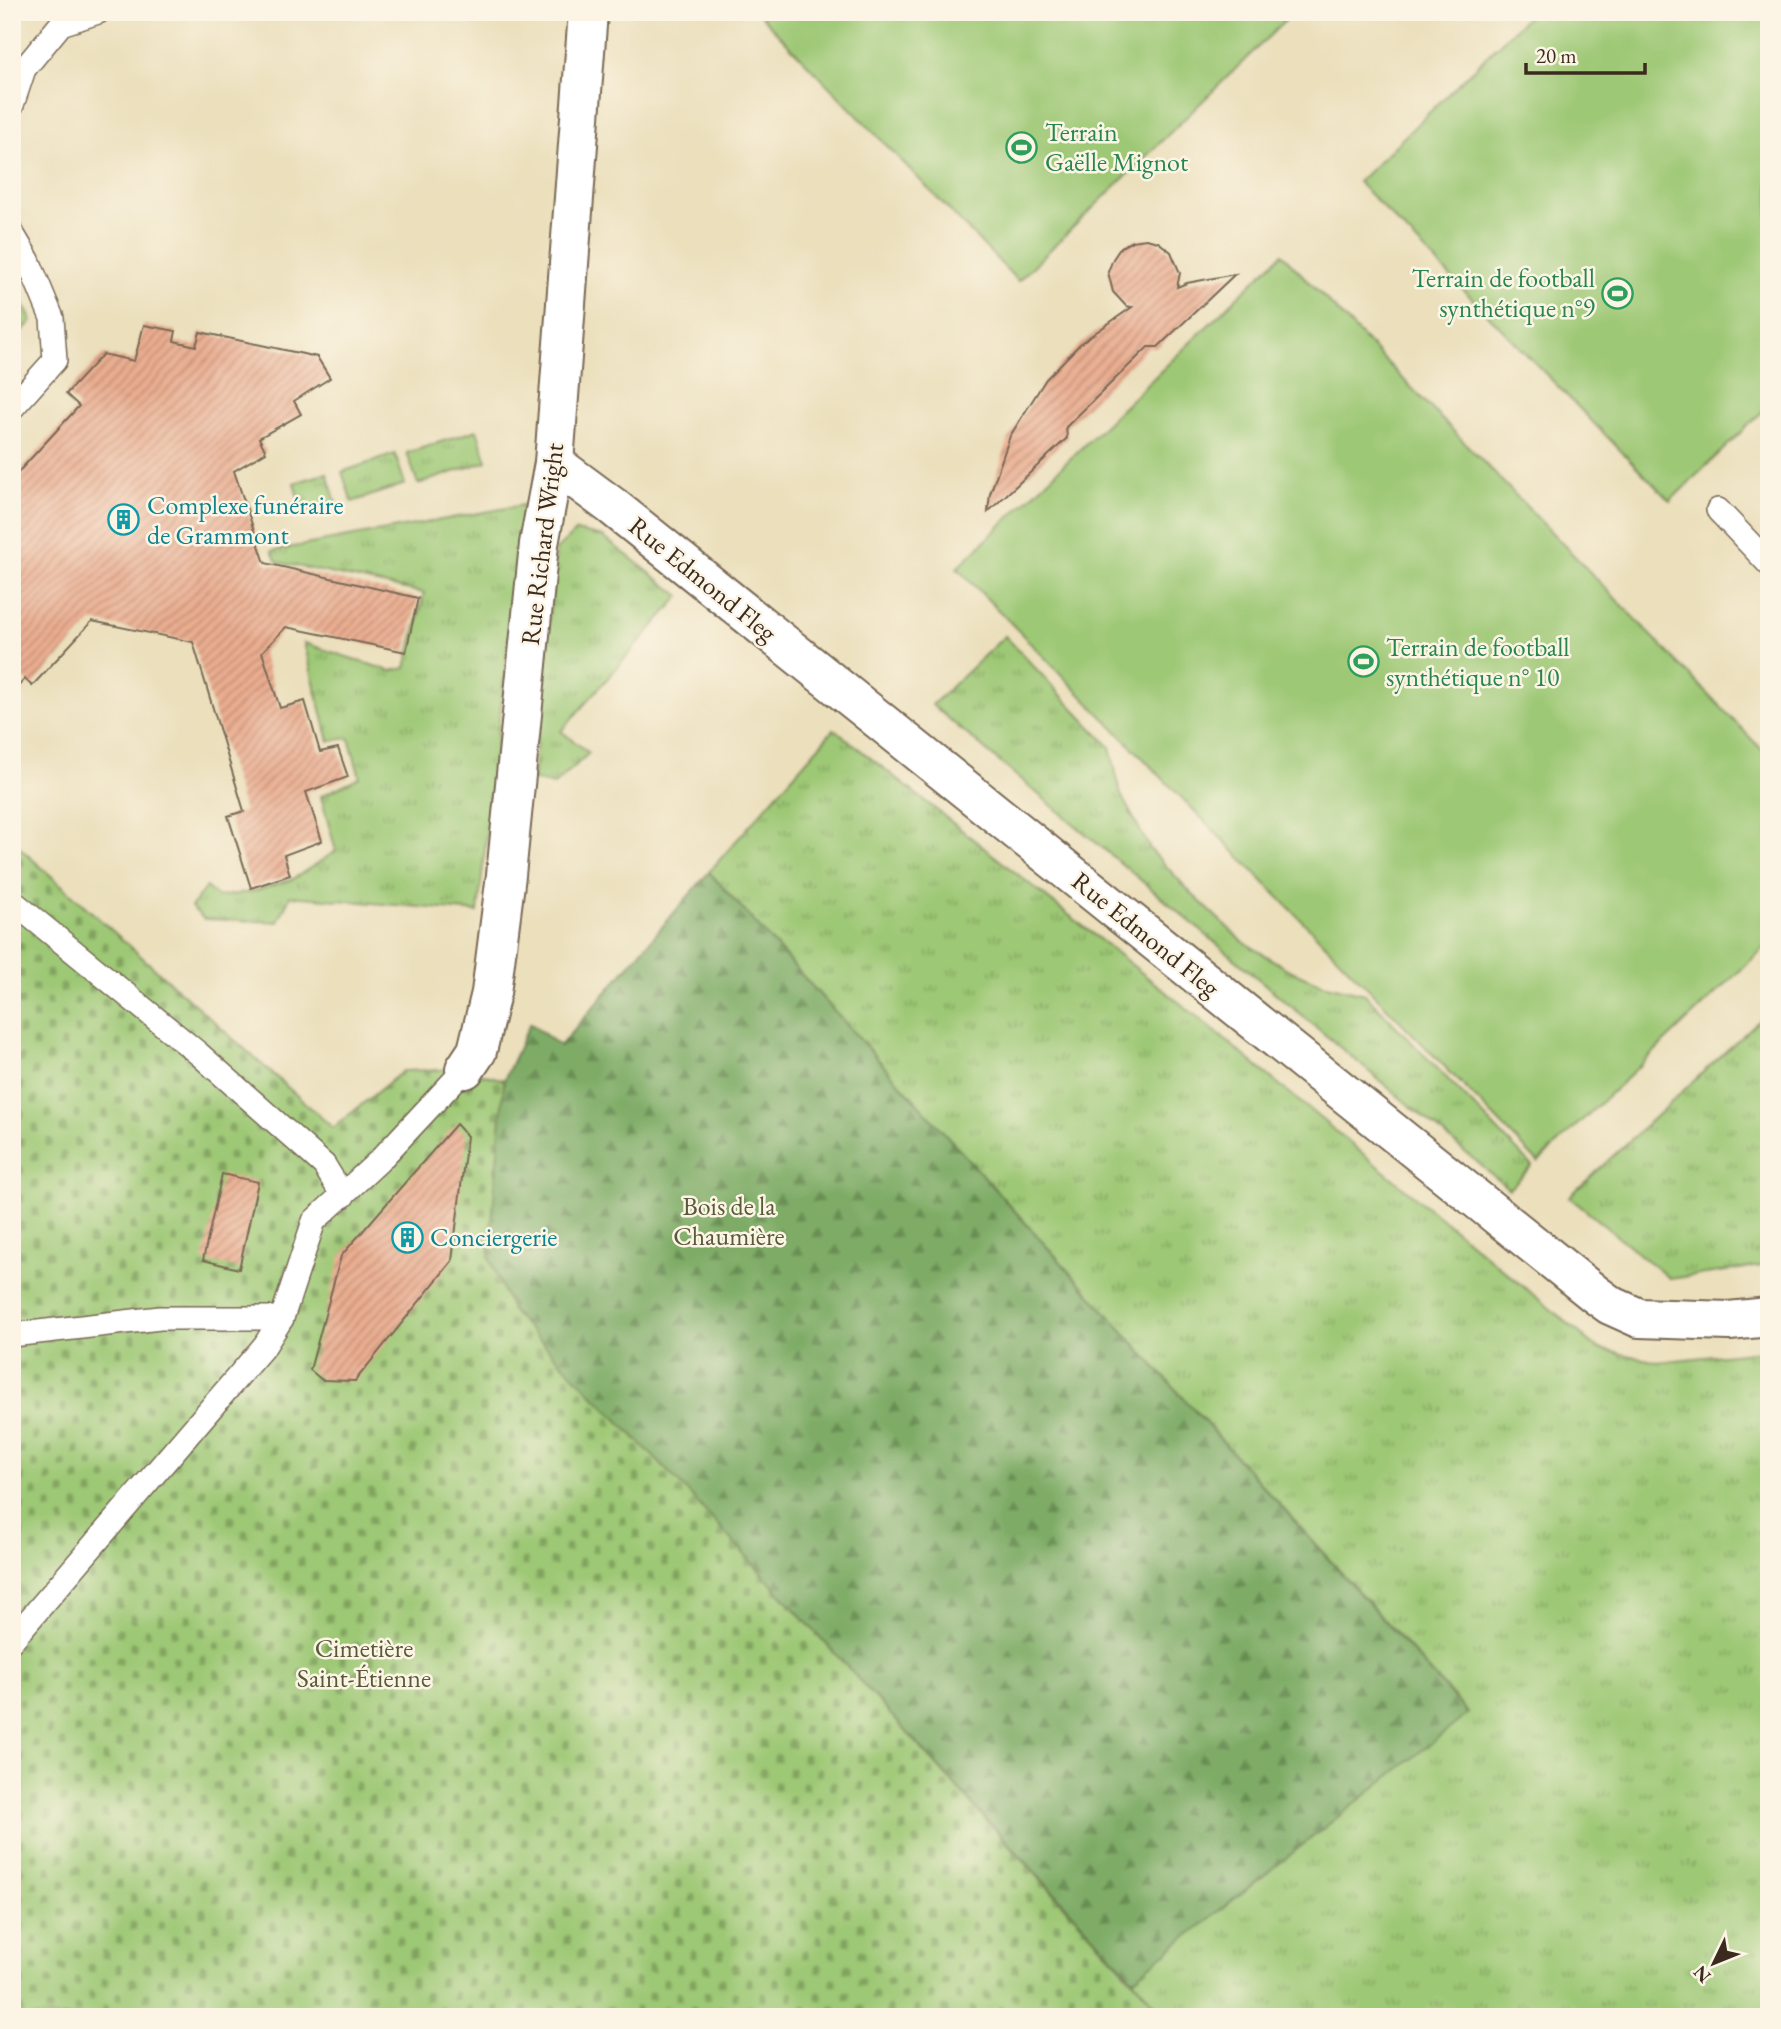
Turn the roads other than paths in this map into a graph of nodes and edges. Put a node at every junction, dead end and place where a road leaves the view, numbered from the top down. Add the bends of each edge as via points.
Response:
1 (98, 12) edge
2 (589, 12) edge
3 (12, 105) edge
4 (12, 233) edge
5 (12, 408) edge
6 (554, 463) junction
7 (1718, 510) dead end
8 (1769, 564) edge
9 (12, 901) edge
10 (465, 1069) joint
11 (343, 1196) junction
12 (1769, 1317) edge
13 (282, 1318) junction
14 (12, 1335) edge
15 (12, 1640) edge

1 - 3 lane via 61,24 24,69
2 - 6 street, Rue Richard Wright
4 - 5 lane via 52,318 55,360
6 - 10 street, Rue Richard Wright via 538,544 493,983 477,1051
6 - 12 street, Rue Edmond Fleg via 1594,1294 1639,1318 1729,1321
7 - 8 lane
9 - 11 lane via 200,1054 314,1155
10 - 11 lane
11 - 13 lane via 314,1221
13 - 14 lane via 160,1318
13 - 15 lane via 265,1345

